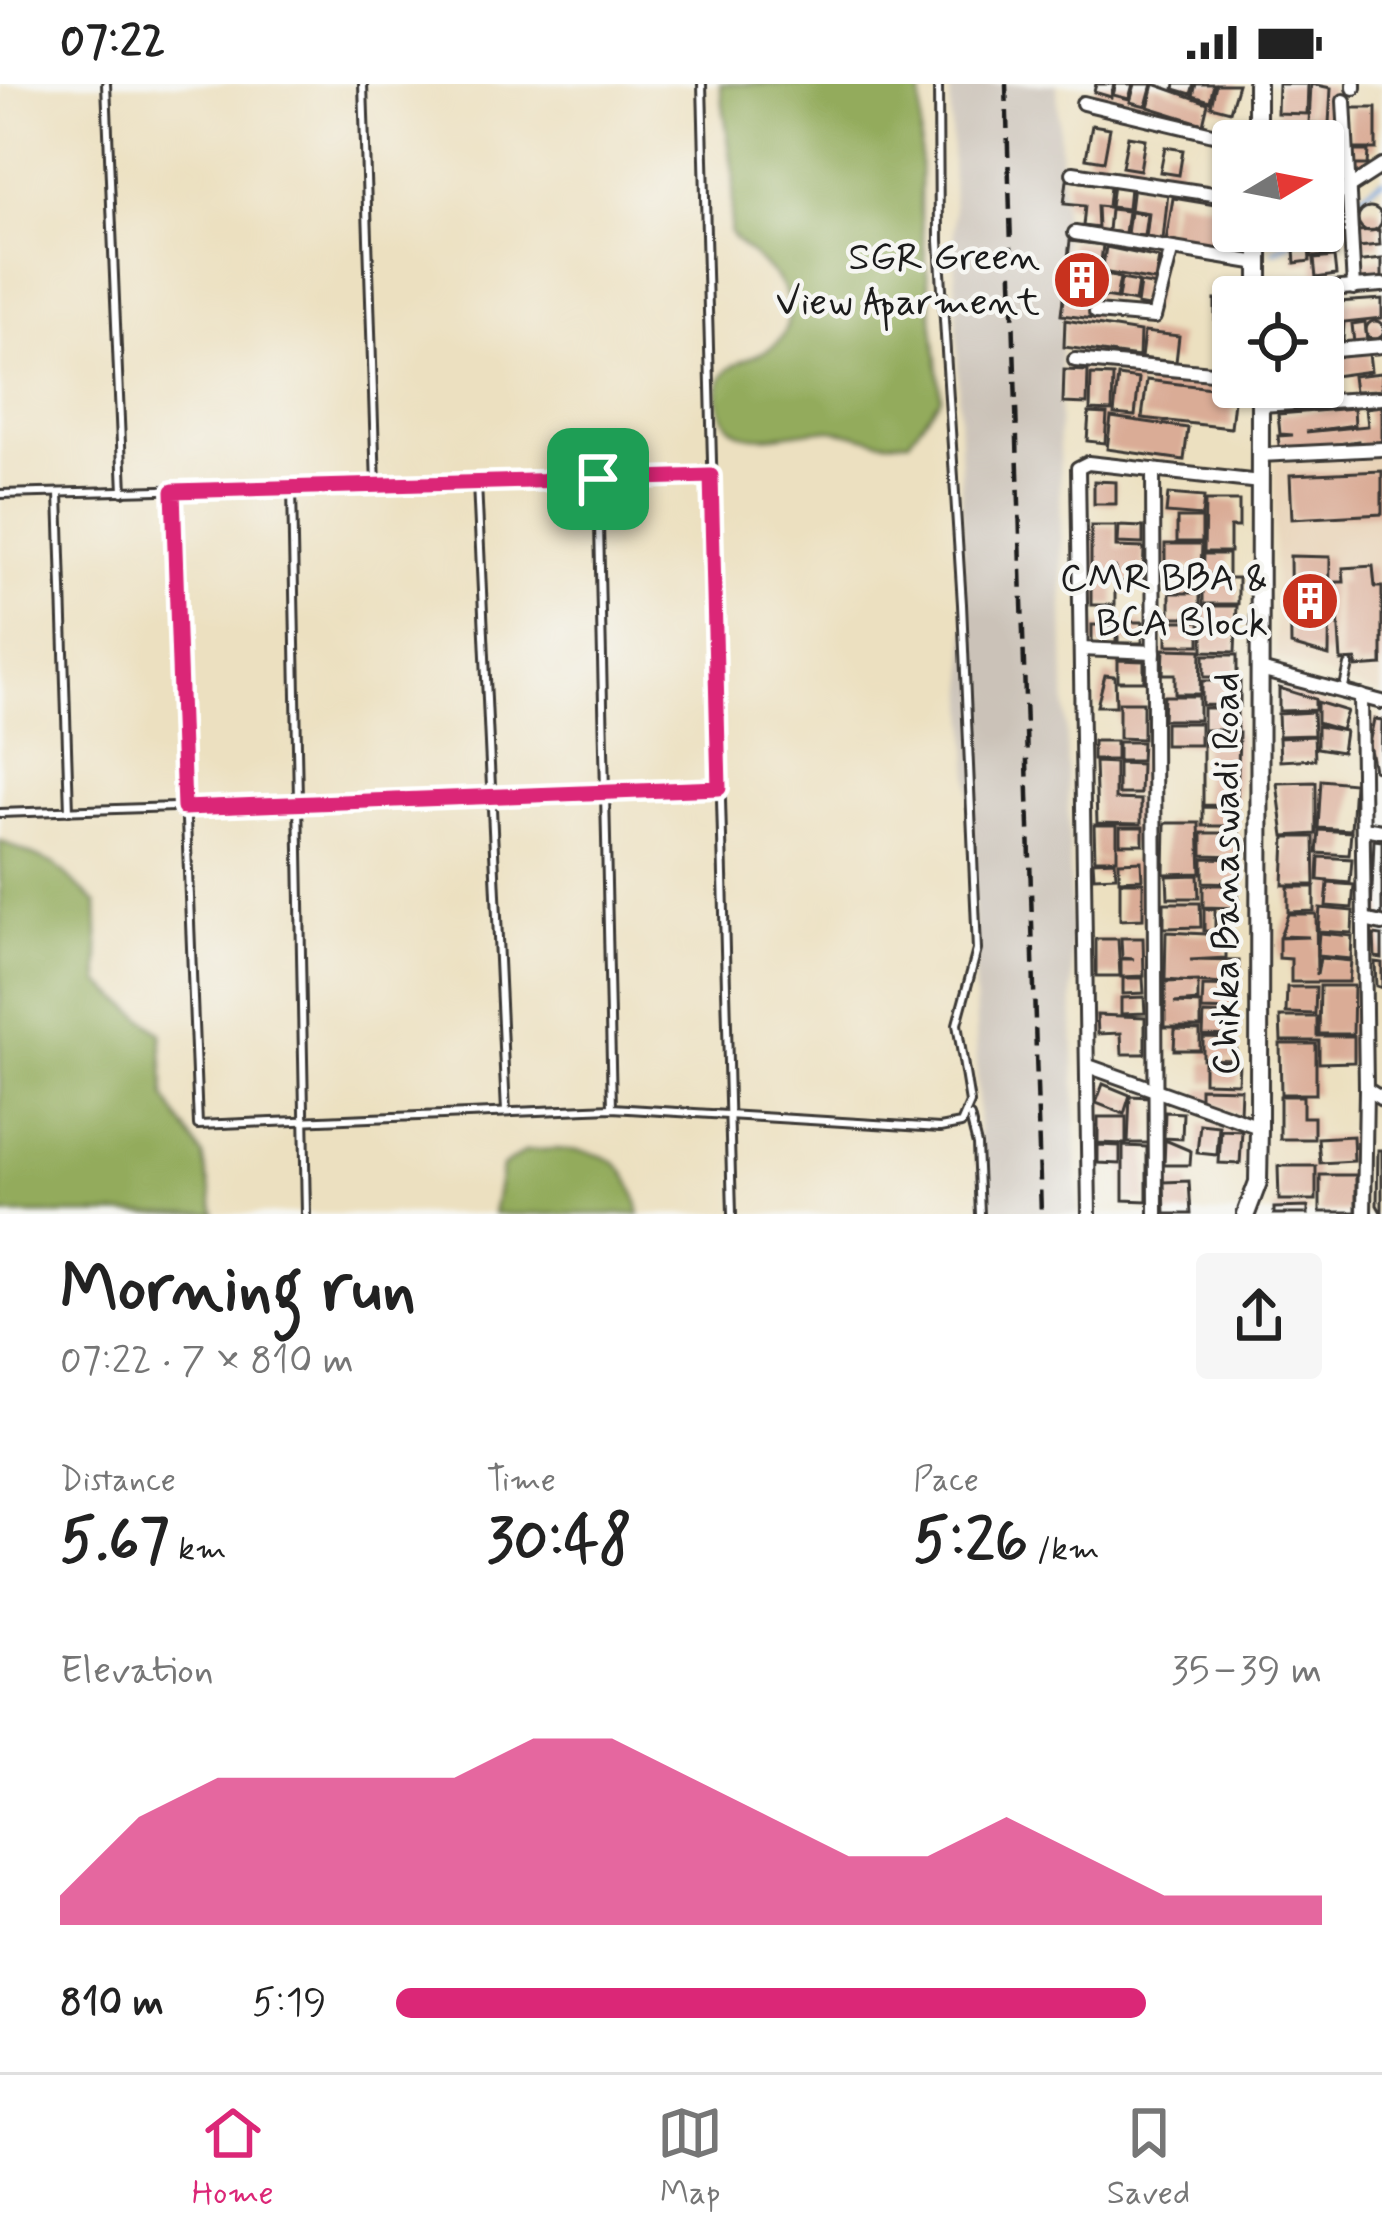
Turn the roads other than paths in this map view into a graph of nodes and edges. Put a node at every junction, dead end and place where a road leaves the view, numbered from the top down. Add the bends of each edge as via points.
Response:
1 (106, 84) edge
2 (363, 84) edge
3 (703, 84) edge
4 (938, 84) edge
5 (1257, 84) edge
6 (1344, 101) dead end
7 (1083, 103) dead end
8 (1257, 120) edge
9 (1212, 134) edge
10 (1382, 166) edge
11 (1073, 173) dead end
12 (1212, 194) edge
13 (1346, 204) junction
14 (1076, 233) dead end
15 (1171, 252) junction
16 (1259, 252) edge
17 (1259, 263) junction
18 (1259, 276) edge
19 (1382, 286) edge
20 (1354, 288) junction
21 (1344, 289) edge
22 (1096, 312) dead end
23 (1382, 346) edge
24 (1344, 349) edge
25 (1075, 360) dead end
26 (1212, 373) edge
27 (1344, 397) edge
28 (1382, 398) edge
29 (1260, 408) edge
30 (1382, 448) edge
31 (1260, 455) junction
32 (1153, 470) junction
33 (711, 476) junction
34 (598, 479) junction
35 (1260, 482) junction
36 (477, 483) junction
37 (376, 486) junction
38 (292, 488) junction
39 (173, 491) junction
40 (123, 492) junction
41 (59, 493) junction
42 (0, 494) edge
43 (1081, 650) junction
44 (1154, 652) junction
45 (1349, 665) dead end
46 (1260, 670) junction
47 (1343, 692) junction
48 (1361, 696) junction
49 (1382, 702) edge
50 (719, 788) junction
51 (607, 791) junction
52 (490, 795) junction
53 (299, 804) junction
54 (184, 808) junction
55 (69, 811) junction
56 (0, 812) edge
57 (1363, 828) junction
58 (1382, 831) edge
59 (1364, 920) junction
60 (1382, 924) edge
61 (1365, 992) junction
62 (1382, 996) edge
63 (1088, 1066) junction
64 (1366, 1089) junction
65 (1155, 1091) junction
66 (1382, 1099) edge
67 (612, 1108) junction
68 (506, 1112) junction
69 (730, 1113) junction
70 (969, 1113) junction
71 (306, 1120) junction
72 (1259, 1127) junction
73 (307, 1214) edge
74 (732, 1214) edge
75 (980, 1214) edge
76 (1089, 1214) edge
77 (1156, 1214) edge
78 (1246, 1214) edge
79 (1364, 1214) edge

1 - 40 lane
2 - 37 lane
3 - 33 lane
4 - 70 lane via 976,950 957,1024
5 - 8 main road
6 - 13 street
7 - 9 street
10 - 13 street
11 - 12 street
13 - 20 street
14 - 15 street
15 - 17 street
15 - 22 street via 1154,317
16 - 17 main road
17 - 18 main road
19 - 20 street
20 - 21 street
23 - 24 street
25 - 26 street
27 - 28 street
29 - 31 main road, Chikka Banaswadi Road
30 - 31 street
31 - 35 main road, Chikka Banaswadi Road
32 - 35 street
32 - 43 street via 1078,468
32 - 44 street
33 - 34 lane
33 - 50 lane
34 - 36 lane
34 - 51 lane
35 - 46 main road, Chikka Banaswadi Road
36 - 37 lane
36 - 52 lane
37 - 38 lane
38 - 39 lane
38 - 53 lane
39 - 40 lane
39 - 54 lane
40 - 41 lane
41 - 42 lane
41 - 55 lane
43 - 44 street
43 - 63 street
44 - 65 street
45 - 47 lane
46 - 47 street
46 - 72 main road, Chikka Banaswadi Road
47 - 48 street
48 - 49 street
48 - 57 street
50 - 51 lane
50 - 69 lane
51 - 52 lane
51 - 67 lane
52 - 53 lane
52 - 68 lane
53 - 54 lane
53 - 71 lane
54 - 55 lane
54 - 71 lane via 198,1125
55 - 56 lane
57 - 58 street
57 - 59 street
59 - 60 street
59 - 61 street
61 - 62 street
61 - 64 street
63 - 65 street
63 - 76 street
64 - 66 street
64 - 79 street
65 - 72 street
65 - 77 street
67 - 68 lane
67 - 69 lane
68 - 71 lane
69 - 70 lane via 940,1128 961,1124
69 - 74 lane
70 - 75 lane
71 - 73 lane
72 - 78 main road, Chikka Banaswadi Road via 1258,1182

